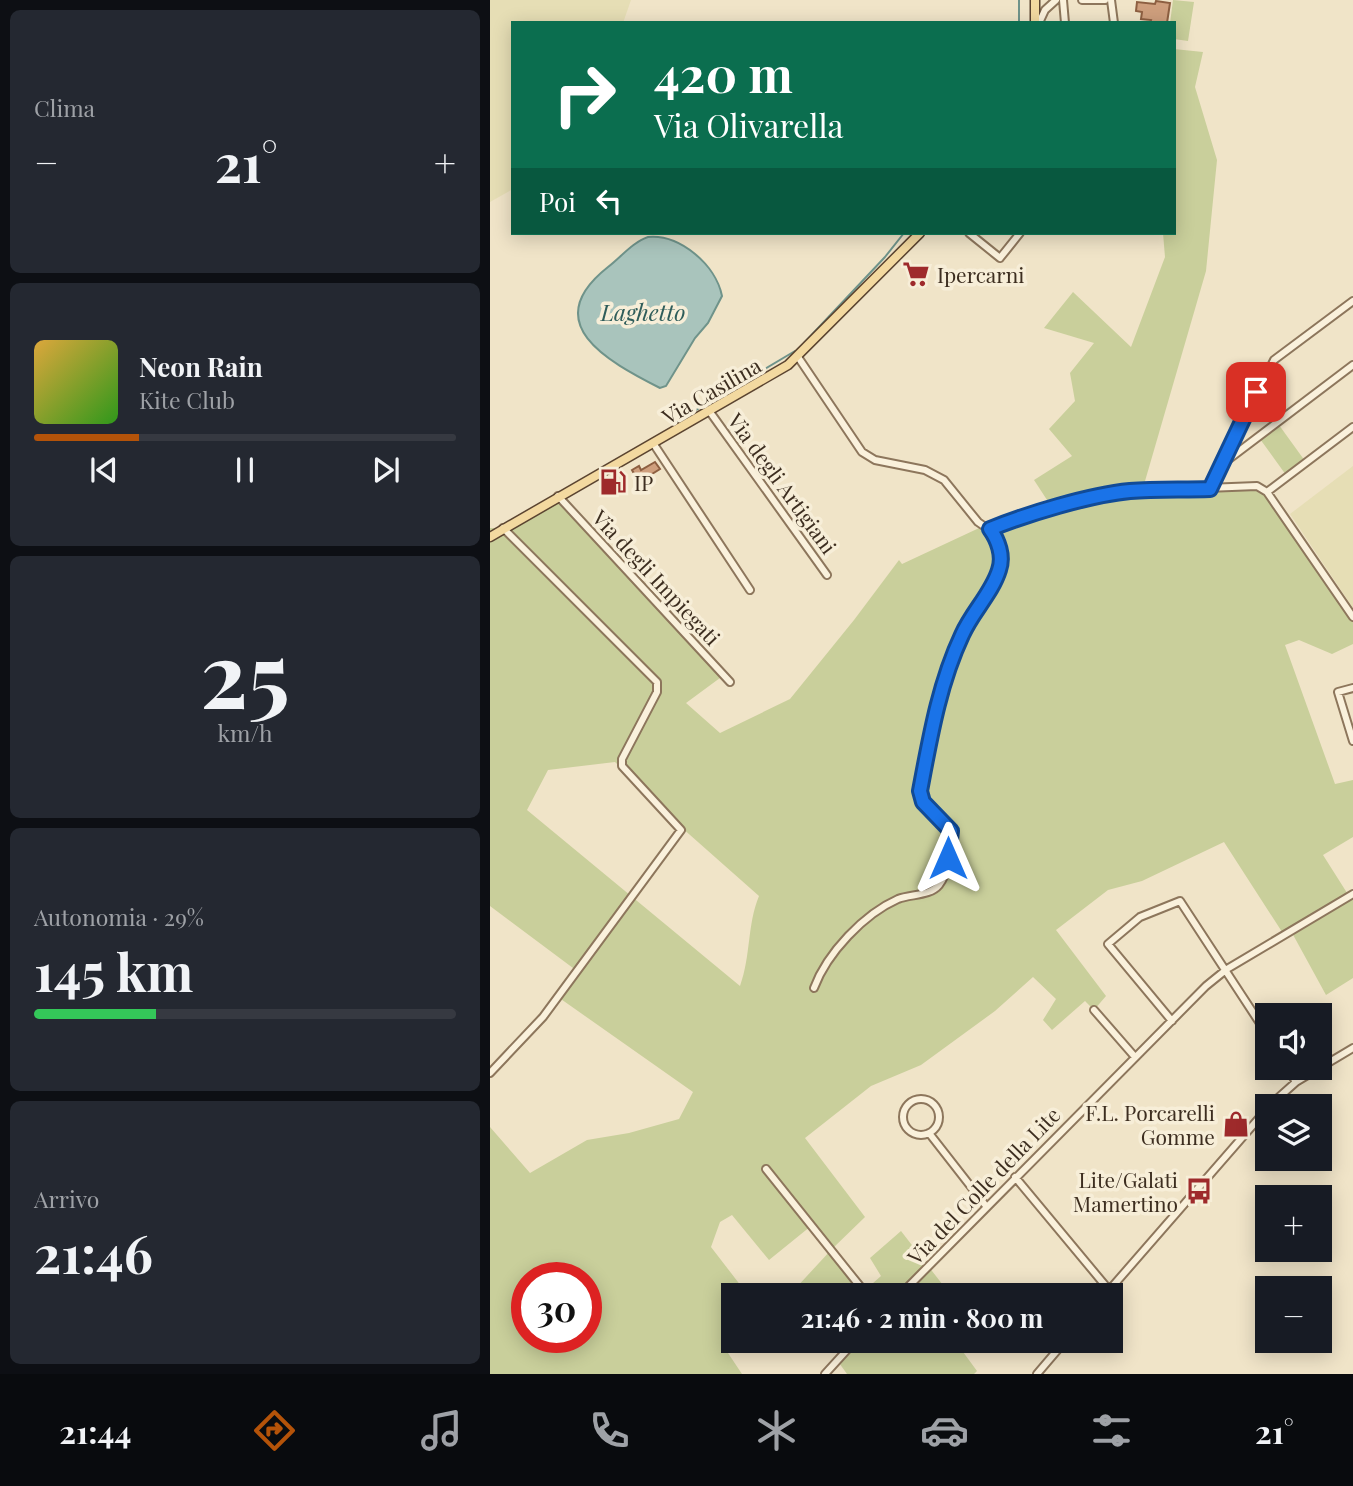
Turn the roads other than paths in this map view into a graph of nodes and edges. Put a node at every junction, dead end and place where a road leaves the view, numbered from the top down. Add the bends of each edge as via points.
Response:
1 (1035, 0) edge
2 (1045, 0) edge
3 (1063, 0) edge
4 (1082, 0) edge
5 (1105, 0) edge
6 (1111, 0) edge
7 (1055, 1) edge
8 (1037, 21) edge
9 (1038, 21) edge
10 (1066, 21) edge
11 (1114, 21) edge
12 (918, 235) edge
13 (971, 235) edge
14 (1018, 235) edge
15 (1353, 301) edge
16 (798, 356) junction
17 (1353, 365) edge
18 (709, 412) junction
19 (1353, 427) edge
20 (653, 443) junction
21 (1219, 466) junction
22 (1210, 489) junction
23 (1267, 492) junction
24 (558, 496) junction
25 (503, 528) junction
26 (990, 529) junction
27 (490, 537) edge
28 (827, 575) dead end
29 (750, 590) dead end
30 (1353, 617) edge
31 (730, 682) dead end
32 (1353, 688) edge
33 (1353, 741) edge
34 (1353, 894) edge
35 (1227, 969) junction
36 (814, 988) dead end
37 (1094, 1010) dead end
38 (1255, 1014) edge
39 (1172, 1021) junction
40 (1353, 1048) edge
41 (1135, 1056) junction
42 (490, 1073) edge
43 (1296, 1082) joint
44 (1283, 1094) edge
45 (1255, 1122) edge
46 (929, 1133) junction
47 (766, 1169) dead end
48 (1015, 1177) junction
49 (986, 1206) junction
50 (857, 1283) edge
51 (912, 1283) edge
52 (1099, 1283) edge
53 (1116, 1283) edge
54 (844, 1353) edge
55 (1055, 1353) edge
56 (825, 1374) edge
57 (1037, 1374) edge

1 - 8 main road
2 - 7 street
3 - 10 street
4 - 5 street
6 - 11 street
7 - 9 street
12 - 16 main road, Via Casilina
13 - 14 street via 1000,258
15 - 21 street via 1274,360
16 - 18 main road, Via Casilina
16 - 26 street via 862,452 875,460 940,477 978,522
17 - 21 street
18 - 20 main road, Via Casilina
18 - 28 street, Via degli Artigiani
19 - 23 street
20 - 24 main road, Via Casilina
20 - 29 street
21 - 22 street
22 - 23 street via 1257,486
22 - 26 street via 1130,491 1020,516
23 - 30 street
24 - 25 main road, Via Casilina
24 - 31 street, Via degli Impiegati
25 - 27 main road, Via Casilina
25 - 42 street via 657,682 657,692 622,766 681,830 542,1017
26 - 36 street via 999,549 1000,569 950,663 920,791 923,802 952,832 942,879 933,890 898,899 865,923 827,963
32 - 33 street via 1338,692
34 - 35 street, Via del Colle della Lite
35 - 38 street
35 - 39 street, Via del Colle della Lite
35 - 39 street via 1180,901 1140,917 1108,944
37 - 41 street
39 - 41 street, Via del Colle della Lite
40 - 43 street
41 - 48 street, Via del Colle della Lite
43 - 44 street
45 - 53 street
46 - 46 street via 913,1133 906,1126 904,1115 912,1102 929,1101 937,1109 939,1120
46 - 49 street
47 - 50 street
48 - 49 street, Via del Colle della Lite
48 - 52 street
49 - 51 street, Via del Colle della Lite
54 - 56 street
55 - 57 street

